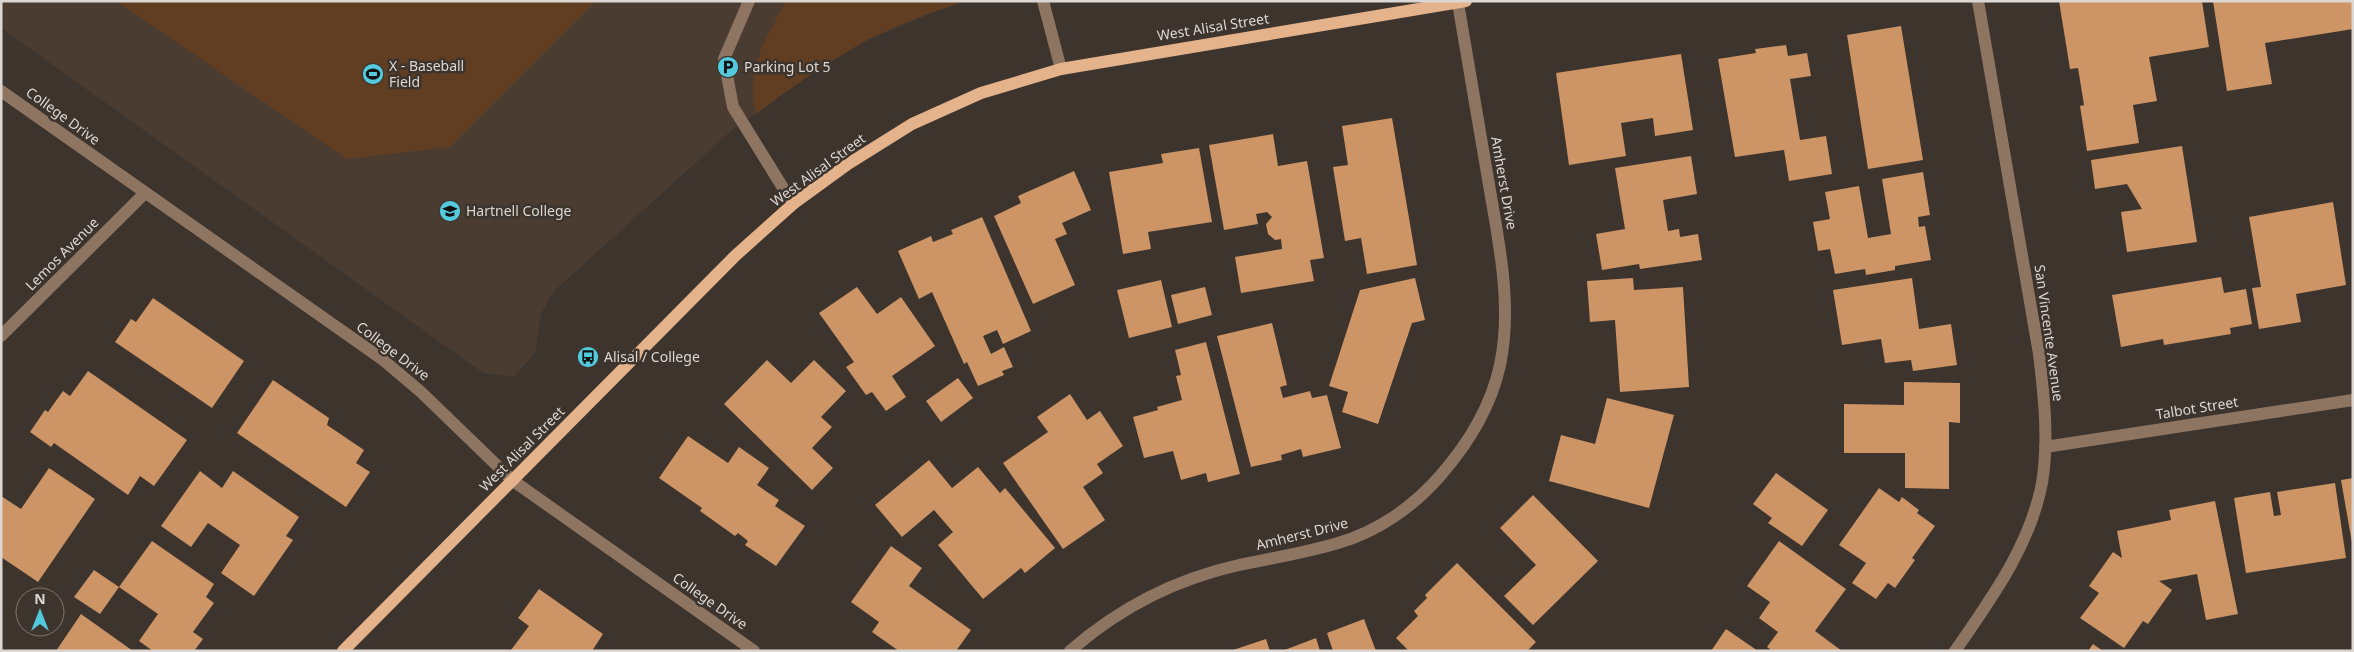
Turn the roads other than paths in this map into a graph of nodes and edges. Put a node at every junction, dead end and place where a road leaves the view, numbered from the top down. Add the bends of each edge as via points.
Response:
1 (749, 1) edge
2 (1043, 1) edge
3 (1978, 1) edge
4 (1462, 2) edge
5 (1061, 69) junction
6 (1, 91) edge
7 (144, 194) junction
8 (793, 204) junction
9 (1, 336) edge
10 (2353, 400) edge
11 (2045, 446) junction
12 (512, 480) junction
13 (343, 651) edge
14 (754, 651) edge
15 (1070, 651) edge
16 (1954, 651) edge

1 - 8 street via 724,59 733,107
2 - 5 street
3 - 11 street, San Vincente Avenue via 2039,354 2045,405
4 - 5 main road, West Alisal Street
4 - 15 street, Amherst Drive via 1505,301 1500,365 1490,400 1474,432 1431,486 1407,508 1379,526 1340,543 1238,565 1168,588 1113,616
5 - 8 main road, West Alisal Street via 981,93 912,124 848,164
6 - 7 street, College Drive
7 - 9 street, Lemos Avenue
7 - 12 street, College Drive via 382,359 422,392
8 - 12 main road, West Alisal Street via 735,256
10 - 11 street, Talbot Street
11 - 16 street, San Vincente Avenue via 2042,482 2035,512 2023,541 2005,576
12 - 13 main road, West Alisal Street
12 - 14 street, College Drive

